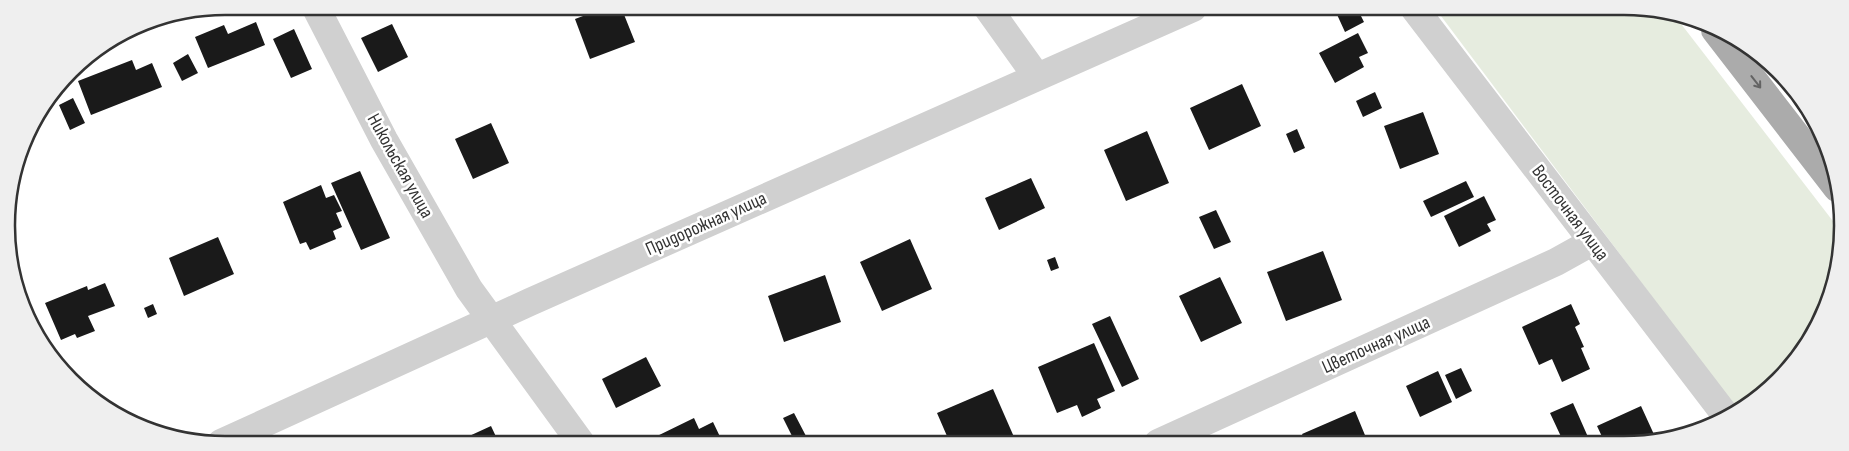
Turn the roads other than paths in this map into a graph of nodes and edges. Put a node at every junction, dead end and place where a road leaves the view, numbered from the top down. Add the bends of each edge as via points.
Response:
1 (320, 15) edge
2 (993, 15) edge
3 (1177, 15) edge
4 (1419, 15) edge
5 (1722, 40) edge
6 (1037, 77) junction
7 (1829, 179) edge
8 (1592, 242) junction
9 (492, 320) junction
10 (1723, 411) edge
11 (236, 436) edge
12 (576, 436) edge
13 (1173, 436) edge

1 - 9 street, Никольская улица via 384,140 469,289
2 - 6 street
3 - 6 street, Придорожная улица
4 - 8 street, Восточная улица
5 -> 7 main road
6 - 9 street, Придорожная улица
8 - 10 street, Восточная улица
8 - 13 street, Цветочная улица via 1538,271
9 - 11 street, Придорожная улица
9 - 12 street, Никольская улица

